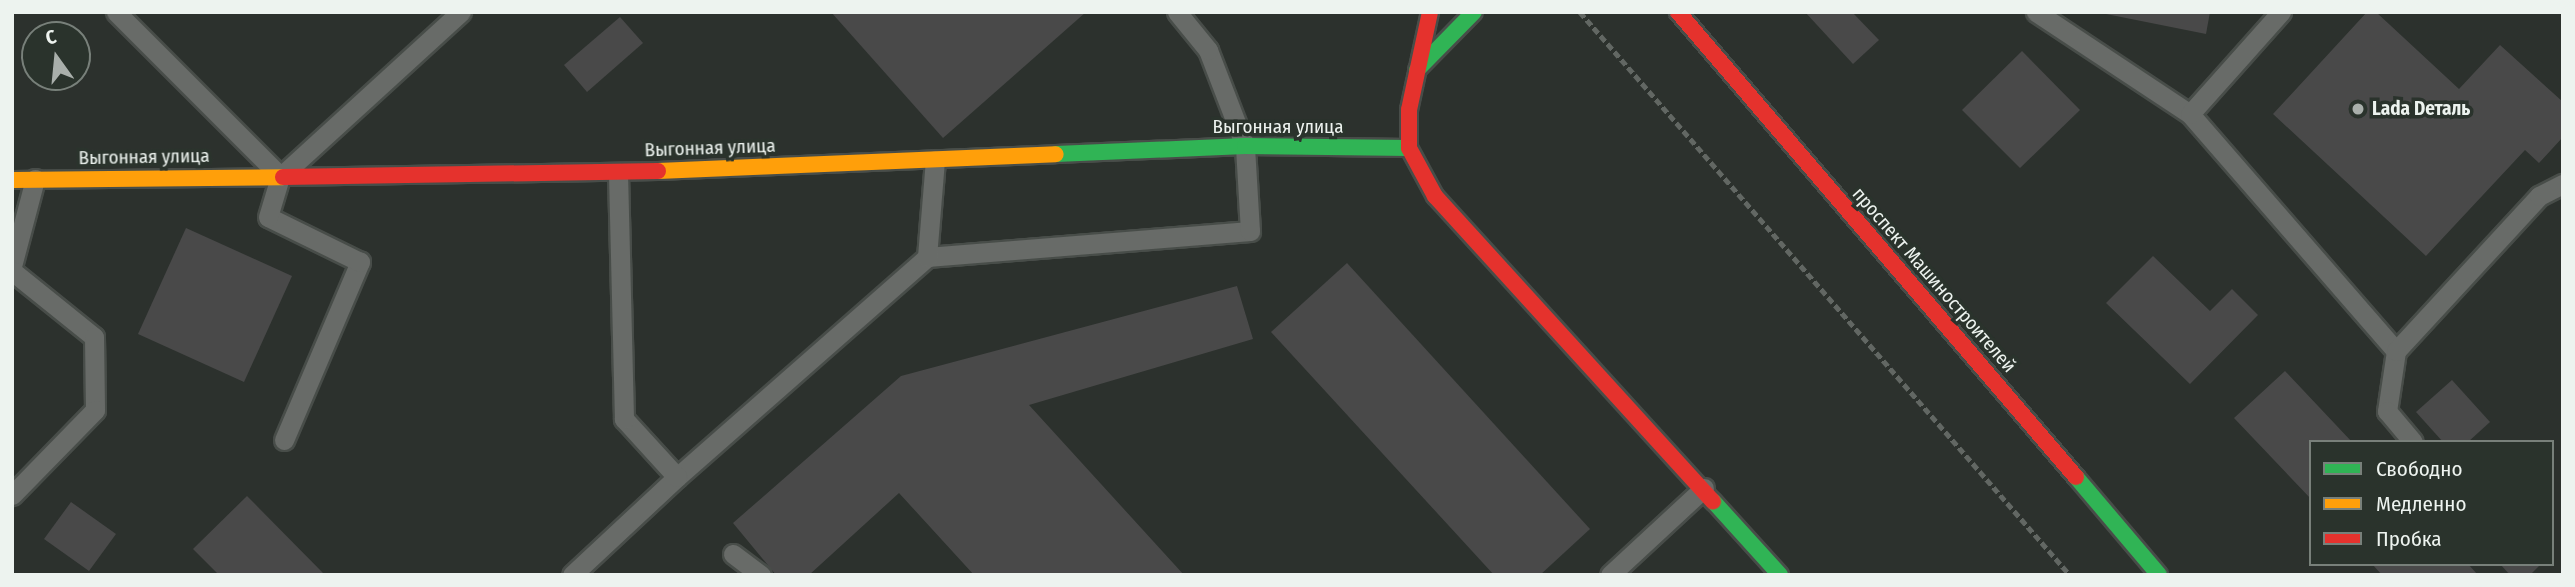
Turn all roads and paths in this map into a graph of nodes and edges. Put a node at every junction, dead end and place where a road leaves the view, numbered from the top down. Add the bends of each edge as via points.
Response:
1 (116, 12) edge
2 (461, 12) edge
3 (1177, 12) edge
4 (1430, 12) edge
5 (1474, 12) edge
6 (1580, 12) edge
7 (1678, 12) edge
8 (2036, 12) edge
9 (2281, 12) edge
10 (1417, 70) junction
11 (2190, 114) junction
12 (1245, 146) junction
13 (1409, 149) junction
14 (935, 160) junction
15 (618, 173) junction
16 (280, 177) junction
17 (35, 179) junction
18 (12, 180) edge
19 (2563, 184) edge
20 (927, 257) junction
21 (12, 269) edge
22 (2396, 351) junction
23 (284, 440) dead end
24 (2411, 440) edge
25 (677, 477) junction
26 (1704, 488) junction
27 (12, 495) edge
28 (733, 554) dead end
29 (572, 575) edge
30 (761, 575) edge
31 (1610, 575) edge
32 (1780, 575) edge
33 (2070, 575) edge
34 (2159, 575) edge

1 - 16 lane
2 - 16 lane
3 - 12 lane via 1208,50
4 - 10 main road
5 - 10 main road
6 - 33 path
7 - 34 main road, проспект Машиностроителей
8 - 11 lane
9 - 11 lane
10 - 13 main road via 1409,110
11 - 22 lane
12 - 13 main road, Выгонная улица
12 - 14 main road, Выгонная улица
12 - 20 lane via 1250,232
13 - 26 main road via 1435,196
14 - 15 main road, Выгонная улица
14 - 20 lane
15 - 16 main road, Выгонная улица
15 - 25 lane via 624,419
16 - 17 main road, Выгонная улица
16 - 23 lane via 268,217 360,262
17 - 18 main road, Выгонная улица
17 - 21 lane
19 - 22 lane via 2539,196
20 - 25 lane
21 - 27 lane via 94,337 95,410
22 - 24 lane via 2387,411
25 - 29 lane
26 - 31 lane
26 - 32 main road
28 - 30 lane

